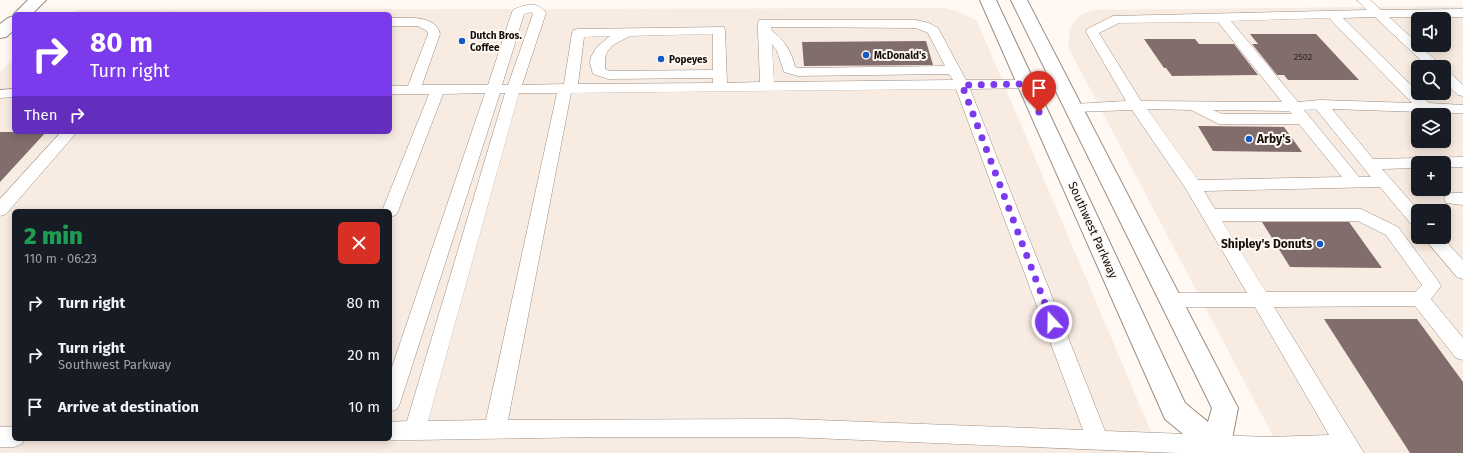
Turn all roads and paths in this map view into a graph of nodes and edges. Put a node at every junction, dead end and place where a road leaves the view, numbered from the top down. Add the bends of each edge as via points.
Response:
1 (38, 0) edge
2 (988, 0) edge
3 (1019, 0) edge
4 (1363, 0) edge
5 (534, 4) edge
6 (24, 12) edge
7 (1382, 13) junction
8 (1463, 13) edge
9 (1332, 14) junction
10 (1222, 18) junction
11 (392, 22) edge
12 (12, 23) edge
13 (1411, 23) edge
14 (433, 29) junction
15 (764, 31) junction
16 (392, 32) edge
17 (627, 32) junction
18 (0, 33) edge
19 (1429, 60) edge
20 (958, 78) junction
21 (720, 80) junction
22 (1451, 81) edge
23 (1026, 84) junction
24 (767, 86) junction
25 (568, 88) junction
26 (438, 89) junction
27 (494, 89) junction
28 (513, 89) junction
29 (392, 90) edge
30 (414, 90) junction
31 (1463, 92) edge
32 (12, 93) edge
33 (0, 94) edge
34 (1320, 104) junction
35 (1136, 106) junction
36 (1074, 108) junction
37 (1426, 108) joint
38 (1451, 109) edge
39 (1463, 109) edge
40 (1298, 113) junction
41 (67, 134) edge
42 (1463, 162) edge
43 (1368, 164) junction
44 (1384, 182) junction
45 (1355, 183) junction
46 (1193, 186) junction
47 (391, 209) edge
48 (0, 210) edge
49 (1411, 213) edge
50 (1210, 216) junction
51 (1438, 244) edge
52 (1463, 272) edge
53 (1420, 299) junction
54 (1171, 300) junction
55 (1261, 300) junction
56 (1463, 352) edge
57 (392, 397) edge
58 (495, 430) junction
59 (392, 431) edge
60 (415, 431) junction
61 (0, 437) edge
62 (12, 437) edge
63 (1098, 441) junction
64 (1134, 447) edge
65 (1350, 448) edge
66 (1219, 449) edge

1 - 6 main road
2 - 23 main road, Southwest Parkway
3 - 36 main road
4 - 7 lane
5 - 27 lane via 518,12
5 - 28 lane via 540,13
7 - 8 lane
7 - 9 lane
7 - 13 lane
7 - 19 lane
9 - 10 lane
9 - 37 lane
10 - 35 lane via 1117,19 1092,32
10 - 40 lane
11 - 14 lane via 420,22
12 - 18 main road
14 - 16 lane
14 - 30 lane via 434,34
15 - 20 lane via 780,43 789,69 798,72
15 - 20 lane via 764,23 916,24 933,31
15 - 24 lane
17 - 21 lane via 718,30
17 - 21 lane via 609,42 599,52 596,61 598,71 608,75
17 - 25 lane via 578,33
20 - 23 lane
20 - 24 lane
20 - 63 lane
21 - 24 lane
21 - 25 lane
22 - 31 lane
23 - 66 main road, Southwest Parkway via 1175,411
25 - 28 lane
25 - 58 lane
26 - 27 lane
26 - 30 lane
26 - 47 lane
27 - 28 lane
27 - 57 lane
28 - 60 lane
29 - 30 lane
32 - 33 lane
34 - 37 lane
34 - 40 lane
34 - 43 lane
35 - 36 lane
35 - 40 lane via 1194,106 1219,119
35 - 46 lane
36 - 54 main road
38 - 39 lane
40 - 45 lane
41 - 48 lane
42 - 43 lane
43 - 44 lane
44 - 45 lane
44 - 49 lane
45 - 46 lane
46 - 50 lane
50 - 53 lane via 1361,215 1392,231 1432,286
50 - 55 lane
51 - 52 lane
53 - 55 lane
53 - 56 lane
54 - 55 lane
54 - 66 main road via 1225,408
55 - 65 lane
58 - 60 lane
58 - 63 lane via 789,428
59 - 60 lane
61 - 62 lane
63 - 64 lane
64 - 66 lane
65 - 66 lane

